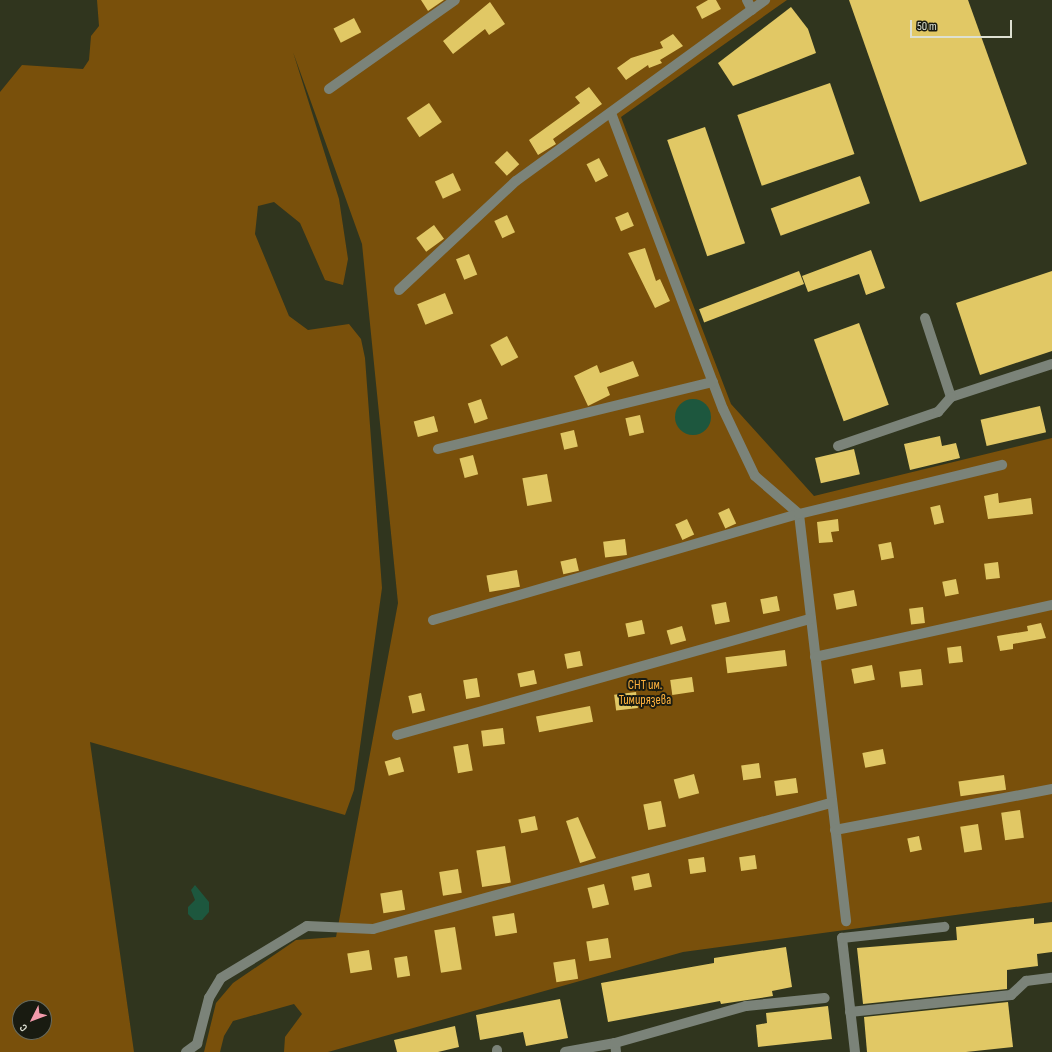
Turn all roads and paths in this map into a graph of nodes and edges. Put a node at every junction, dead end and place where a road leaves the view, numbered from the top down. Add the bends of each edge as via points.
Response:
1 (455, 0) edge
2 (747, 0) edge
3 (765, 0) edge
4 (752, 10) junction
5 (330, 89) dead end
6 (611, 113) junction
7 (399, 290) dead end
8 (924, 318) dead end
9 (1052, 364) edge
10 (713, 382) junction
11 (951, 398) junction
12 (838, 446) dead end
13 (438, 449) dead end
14 (1002, 465) dead end
15 (799, 514) junction
16 (1052, 605) edge
17 (811, 619) junction
18 (433, 620) dead end
19 (815, 657) junction
20 (397, 735) dead end
21 (1052, 789) edge
22 (832, 803) junction
23 (835, 830) junction
24 (846, 921) dead end
25 (944, 928) dead end
26 (1052, 978) edge
27 (825, 998) dead end
28 (850, 1012) junction
29 (616, 1048) edge
30 (186, 1052) edge
31 (565, 1052) edge
32 (855, 1052) edge

1 - 5 street
2 - 4 street
3 - 4 street
4 - 6 street
6 - 7 street via 516,181
6 - 10 street
8 - 11 street
9 - 11 street
10 - 13 street
10 - 15 street via 755,476
11 - 12 street via 938,412
14 - 15 street
15 - 17 street
15 - 18 street
16 - 19 street
17 - 19 street
17 - 20 street
19 - 22 street
21 - 23 street
22 - 23 street
22 - 30 street via 373,929 306,926 221,978 209,998 197,1044
23 - 24 street
25 - 28 street via 842,938
26 - 28 street via 1026,980 1011,995
27 - 29 street via 746,1006
28 - 32 street
29 - 31 street

